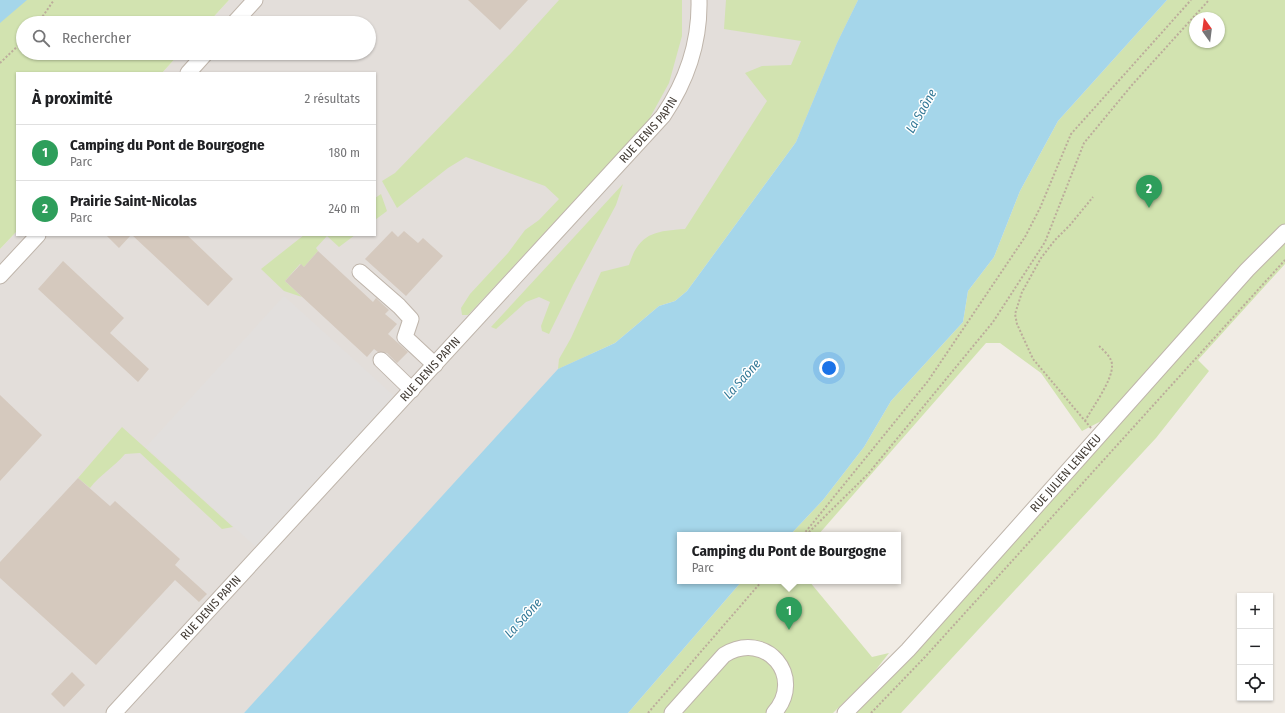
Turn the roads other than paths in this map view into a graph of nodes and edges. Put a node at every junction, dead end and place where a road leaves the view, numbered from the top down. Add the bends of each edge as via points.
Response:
1 (255, 0) edge
2 (699, 0) edge
3 (240, 16) edge
4 (200, 60) edge
5 (189, 72) edge
6 (1285, 232) edge
7 (37, 236) edge
8 (360, 272) dead end
9 (0, 276) edge
10 (381, 360) dead end
11 (435, 365) junction
12 (412, 390) junction
13 (114, 713) edge
14 (672, 713) edge
15 (774, 713) edge
16 (845, 713) edge

1 - 3 street
2 - 11 street, RUE DENIS PAPIN via 698,27 688,68 663,116
4 - 5 street
6 - 16 street, RUE JULIEN LENEVEU via 1247,270 1098,435 913,644
7 - 9 street
8 - 11 street via 411,320 406,337
10 - 12 street
11 - 12 street, RUE DENIS PAPIN
12 - 13 street, RUE DENIS PAPIN
14 - 15 street via 721,658 732,650 748,647 772,655 780,664 785,679 785,692

